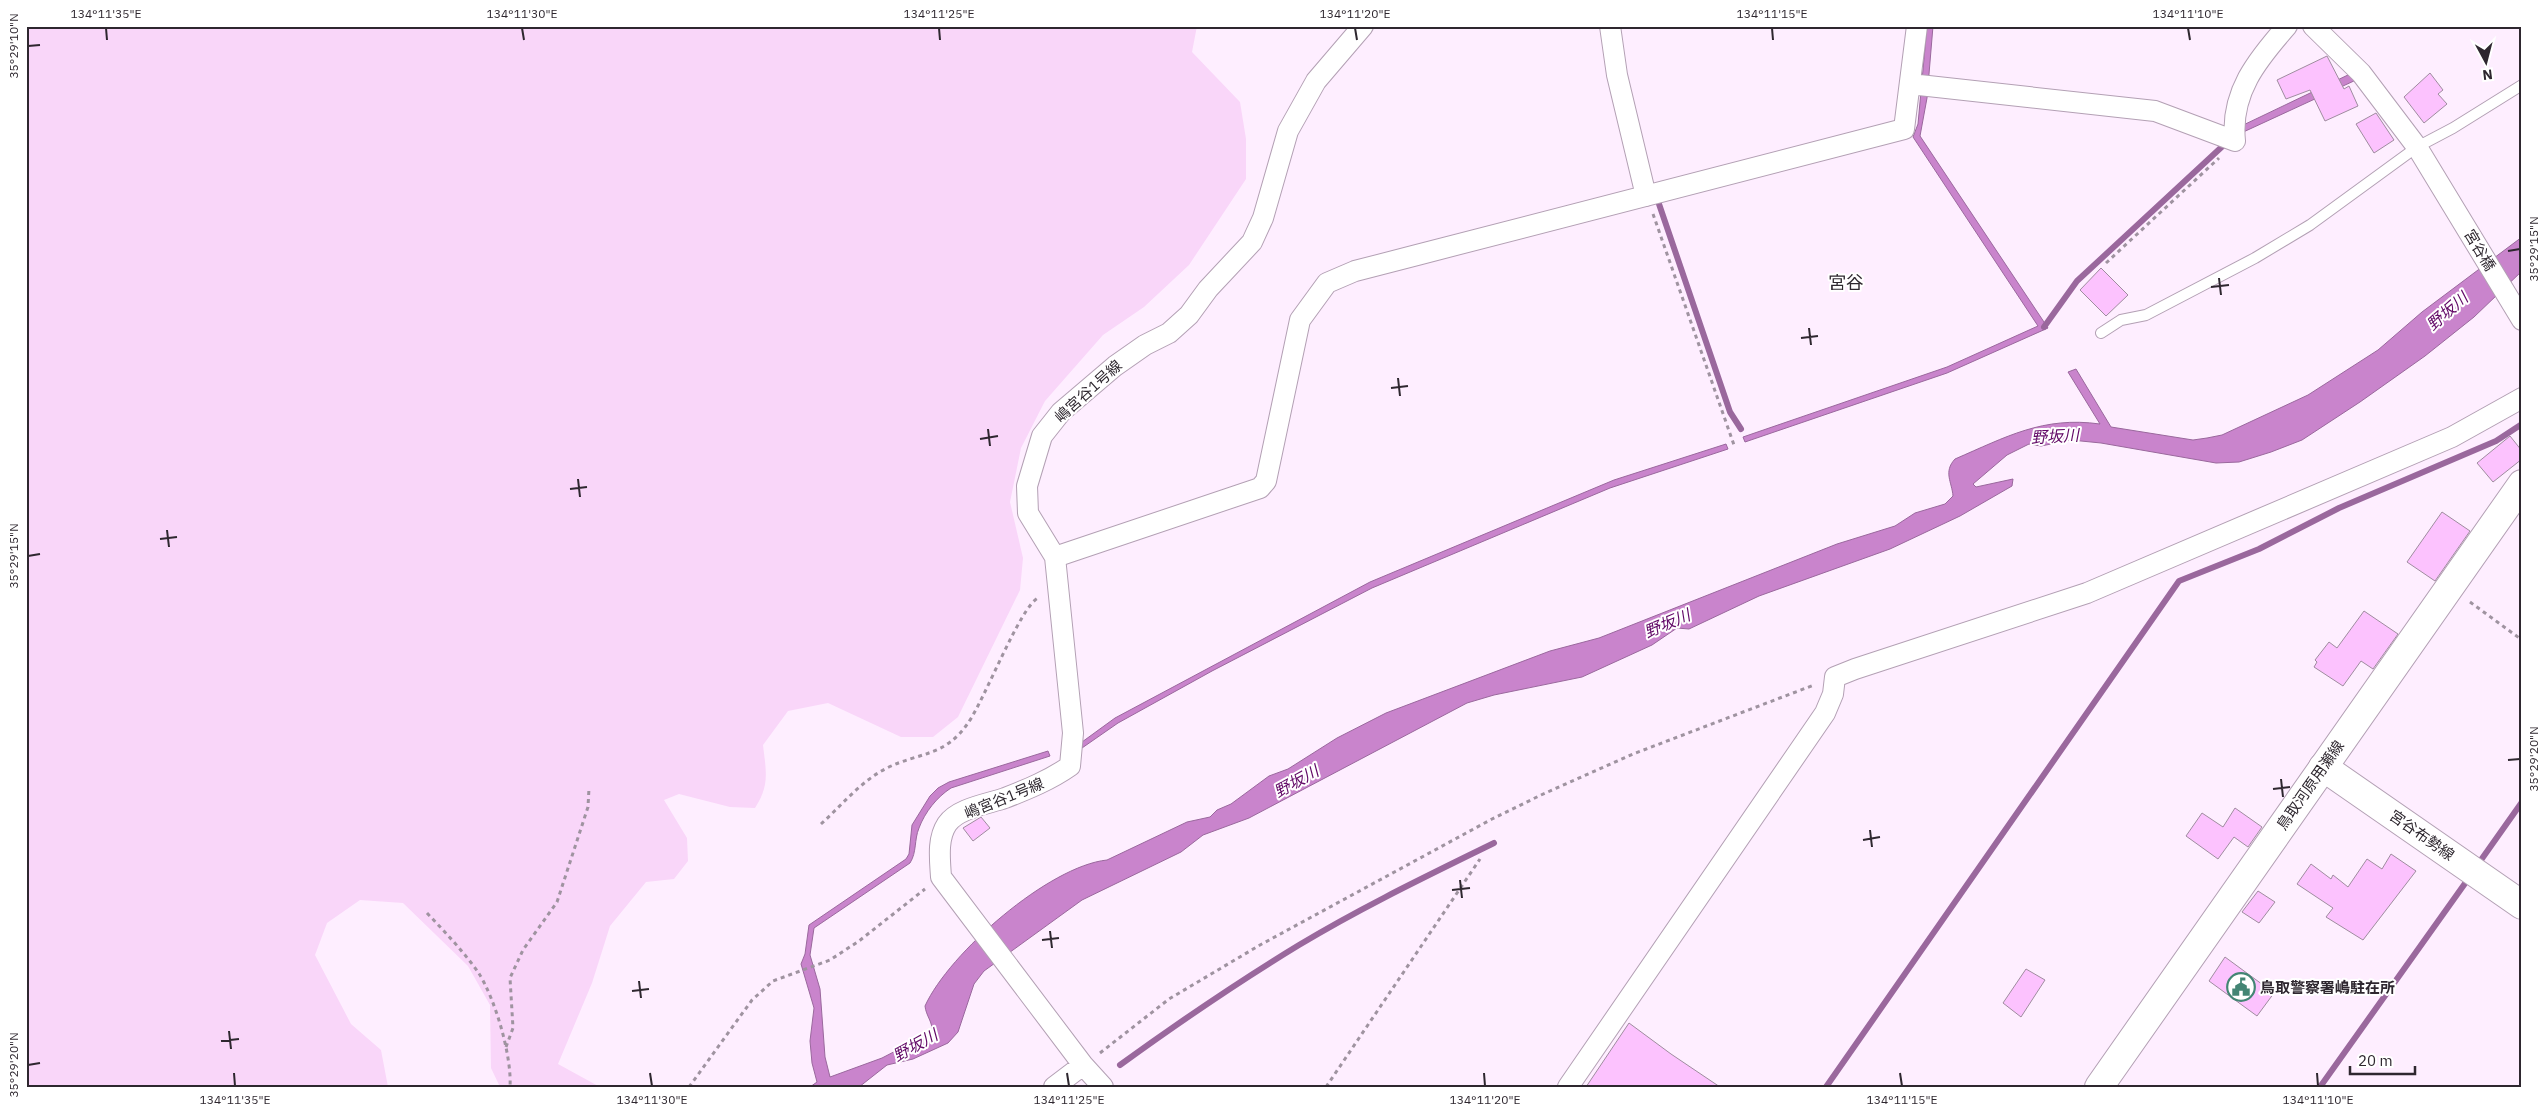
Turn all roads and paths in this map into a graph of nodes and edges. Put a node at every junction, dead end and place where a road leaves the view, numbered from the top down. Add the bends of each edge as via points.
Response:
1 (1363, 26) edge
2 (1610, 26) edge
3 (1917, 26) edge
4 (2287, 26) edge
5 (2316, 27) edge
6 (1910, 84) junction
7 (2522, 84) edge
8 (2235, 142) junction
9 (2417, 147) junction
10 (1646, 196) junction
11 (2106, 263) dead end
12 (2522, 320) edge
13 (2101, 332) dead end
14 (2522, 398) edge
15 (1734, 445) dead end
16 (2522, 484) edge
17 (1055, 558) junction
18 (1058, 586) junction
19 (2448, 586) junction
20 (2522, 640) edge
21 (1835, 677) junction
22 (2323, 767) junction
23 (589, 788) dead end
24 (821, 824) dead end
25 (1480, 859) dead end
26 (942, 877) junction
27 (2522, 905) edge
28 (427, 913) dead end
29 (506, 1047) junction
30 (1083, 1065) junction
31 (510, 1087) edge
32 (688, 1087) edge
33 (1054, 1087) edge
34 (1102, 1087) edge
35 (1326, 1087) edge
36 (1568, 1087) edge
37 (2099, 1087) edge

1 - 17 street, 嶋宮谷1号線 via 1333,59 1288,131 1263,218 1252,242 1208,289 1189,315 1169,333 1115,366 1061,412 1042,436 1027,486 1028,513
2 - 10 street via 1617,75
3 - 6 street
4 - 8 street via 2252,68 2234,124
5 - 9 street, 宮谷橋 via 2361,73
6 - 8 street via 2155,111
6 - 10 street via 1904,129
7 - 9 lane
8 - 11 path
9 - 12 street, 宮谷橋
9 - 13 lane via 2310,225 2255,258 2146,315 2121,320
10 - 15 path
10 - 17 street via 1355,271 1326,283 1300,320 1266,481 1260,488
14 - 21 street via 2452,437 2087,593
16 - 19 main road, 鳥取河原用瀬線
17 - 18 street, 嶋宮谷1号線
18 - 24 path via 1034,600 968,723 950,744 936,752 888,767 866,780
18 - 26 street, 嶋宮谷1号線 via 1073,733 1070,766 1053,778 969,808 947,824 939,848
19 - 20 path
19 - 22 main road, 鳥取河原用瀬線
21 - 30 path via 1633,754 1492,820 1260,945 1177,994
21 - 36 street via 1833,694 1825,713
22 - 27 main road, 宮谷布勢線
22 - 37 main road, 鳥取河原用瀬線
23 - 29 path via 588,807 557,902 523,950 510,978 512,1028
25 - 35 path
26 - 30 street, 嶋宮谷1号線
26 - 32 path via 830,960 773,982 752,1000
28 - 29 path via 478,973
29 - 31 path via 511,1069
30 - 33 street
30 - 34 street

